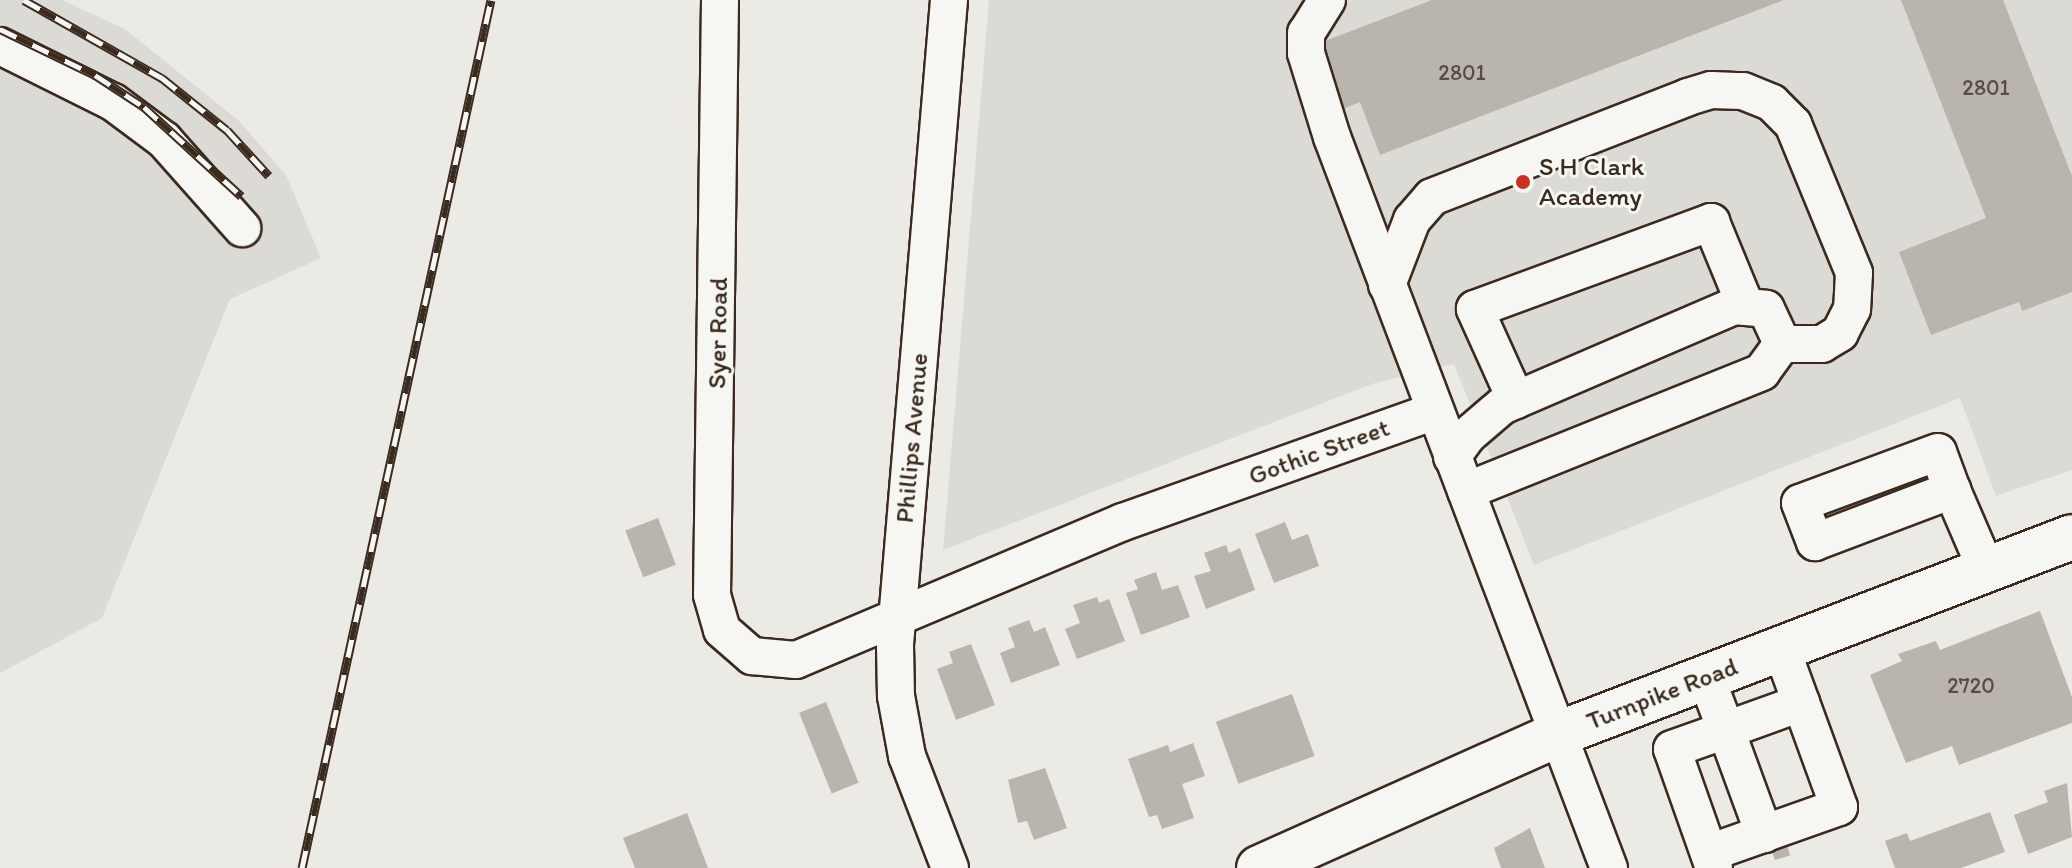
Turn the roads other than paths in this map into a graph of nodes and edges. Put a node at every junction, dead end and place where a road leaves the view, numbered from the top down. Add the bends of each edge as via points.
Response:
1 (720, 0) edge
2 (949, 0) edge
3 (1327, 0) edge
4 (0, 46) edge
5 (242, 228) dead end
6 (1387, 285) junction
7 (1746, 307) junction
8 (1782, 344) junction
9 (1516, 400) junction
10 (1435, 411) junction
11 (1452, 457) junction
12 (1952, 490) dead end
13 (1466, 491) junction
14 (2072, 537) edge
15 (1986, 569) junction
16 (897, 617) junction
17 (1781, 648) junction
18 (748, 653) joint
19 (1706, 677) junction
20 (1801, 703) junction
21 (1726, 730) junction
22 (1558, 734) junction
23 (1764, 834) junction
24 (1712, 861) edge
25 (950, 868) edge
26 (1259, 868) edge
27 (1609, 868) edge

1 - 18 street, Syer Road via 712,595 722,630
2 - 16 street, Phillips Avenue
3 - 6 street via 1306,33 1306,53
4 - 5 street via 113,102 164,140
6 - 8 street via 1412,220 1432,197 1688,97 1711,90 1743,91 1772,103 1793,124 1854,273 1852,309 1840,333 1822,344
6 - 10 street
7 - 8 street via 1766,309
7 - 9 street via 1734,306
7 - 9 street via 1711,222 1475,309
8 - 13 street via 1762,372
9 - 11 street via 1467,436
10 - 11 street
10 - 16 street, Gothic Street via 1123,522
11 - 13 street
12 - 15 street
13 - 22 street
14 - 15 main road, Turnpike Road
15 - 17 main road, Turnpike Road
16 - 18 street, Gothic Street via 796,660 773,661
16 - 25 street, Phillips Avenue via 896,696 907,756
17 - 19 main road, Turnpike Road
17 - 20 street
19 - 21 street
19 - 22 main road, Turnpike Road
20 - 21 street
20 - 23 street via 1839,807
21 - 23 street
21 - 24 street via 1672,749
22 - 26 main road, Turnpike Road
22 - 27 street
23 - 24 street

